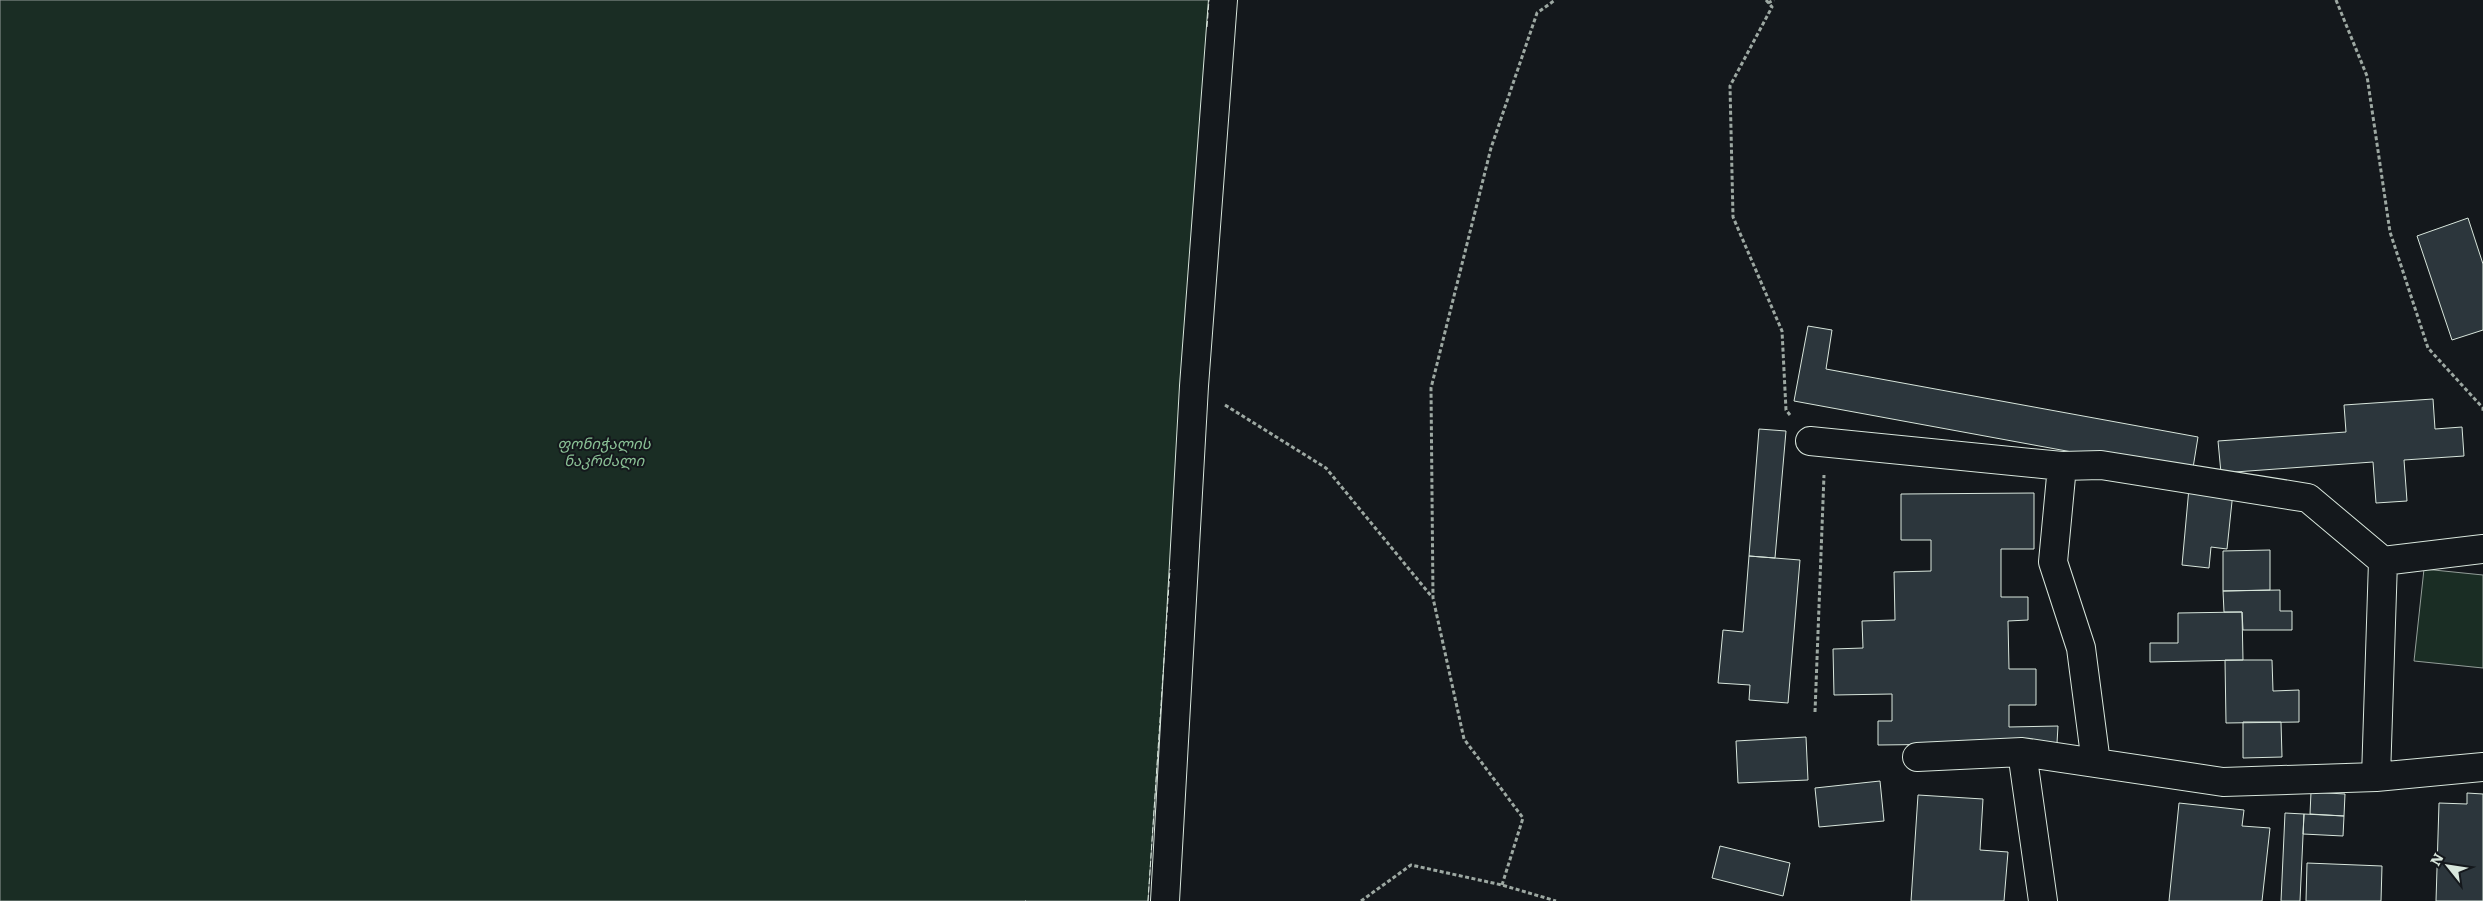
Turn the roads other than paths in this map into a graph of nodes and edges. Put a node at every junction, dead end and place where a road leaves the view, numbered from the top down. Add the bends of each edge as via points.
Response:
1 (1223, 0) edge
2 (1810, 441) road end
3 (2062, 466) junction
4 (2483, 549) edge
5 (2383, 562) junction
6 (2022, 752) junction
7 (1917, 757) dead end
8 (2096, 763) junction
9 (2483, 767) edge
10 (2376, 777) junction
11 (1165, 901) edge
12 (2043, 901) edge

1 - 11 street via 1194,386
2 - 3 street
3 - 5 street via 2101,465 2308,498
3 - 8 street via 2053,562 2081,648
4 - 5 street
5 - 10 street
6 - 7 street
6 - 8 street
6 - 12 street
8 - 10 street via 2223,782
9 - 10 street

